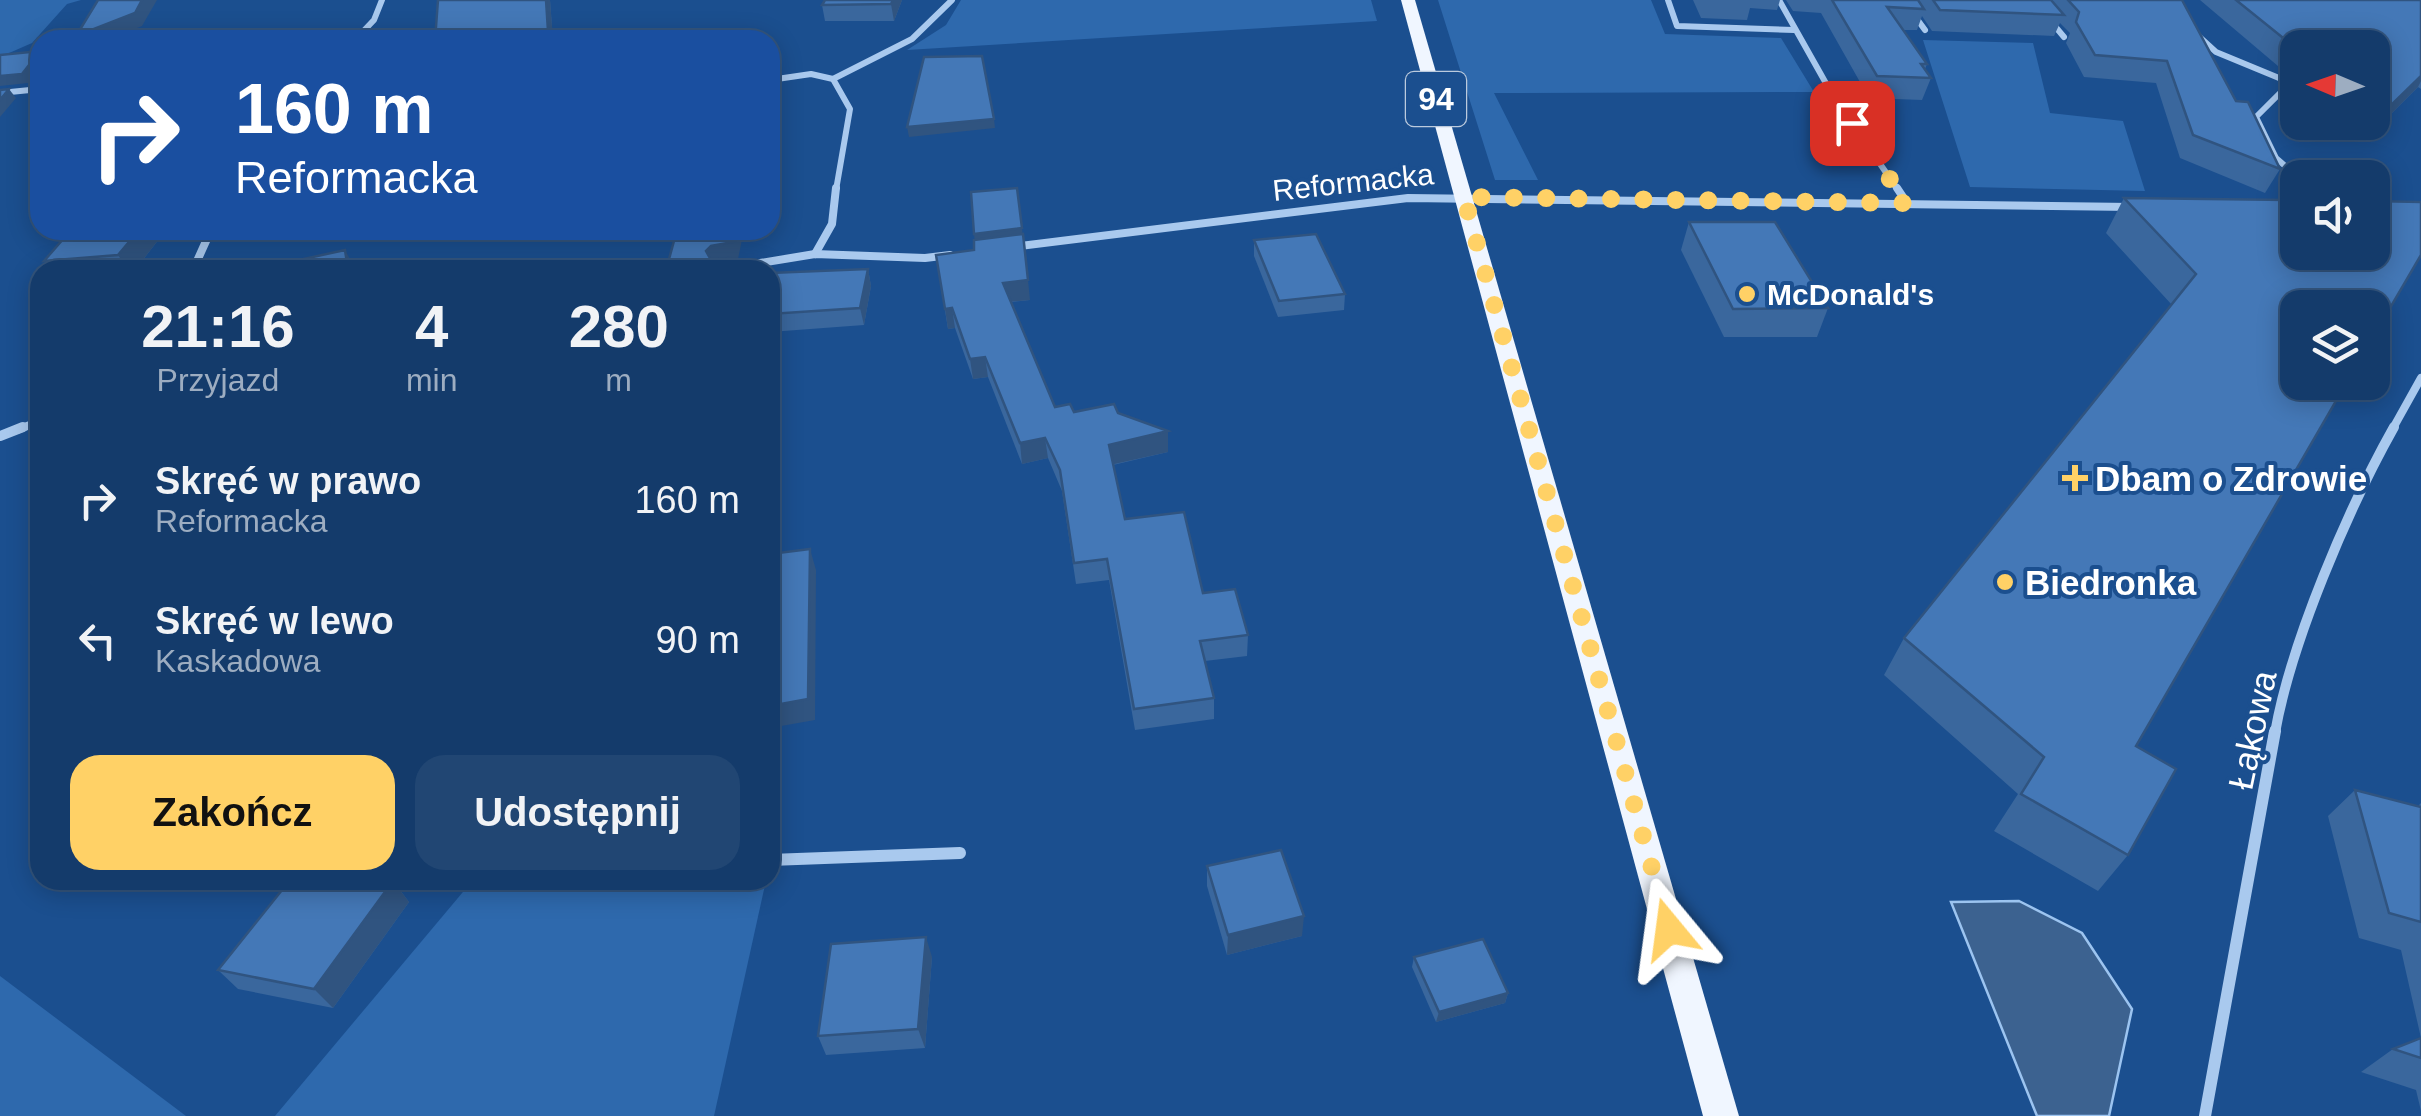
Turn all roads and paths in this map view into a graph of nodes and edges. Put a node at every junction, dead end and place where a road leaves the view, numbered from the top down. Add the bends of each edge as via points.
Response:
1 (382, 0) edge
2 (952, 0) edge
3 (1408, 0) edge
4 (1668, 0) edge
5 (1780, 0) edge
6 (1903, 0) edge
7 (2033, 0) edge
8 (2187, 26) edge
9 (364, 30) edge
10 (1794, 30) junction
11 (1925, 30) edge
12 (2064, 37) edge
13 (780, 79) edge
14 (832, 79) junction
15 (30, 90) edge
16 (0, 93) edge
17 (2280, 161) edge
18 (1464, 197) junction
19 (1906, 203) junction
20 (2138, 208) edge
21 (1002, 248) edge
22 (964, 253) edge
23 (815, 254) junction
24 (779, 260) edge
25 (2421, 378) edge
26 (30, 425) edge
27 (0, 436) edge
28 (960, 854) dead end
29 (780, 860) edge
30 (1722, 1116) edge
31 (2205, 1116) edge

1 - 9 street
2 - 14 street via 911,44
3 - 18 main road, 94
4 - 10 street via 1678,26
5 - 10 street
6 - 11 street
7 - 12 street
8 - 17 street via 2216,52 2287,86 2256,117
10 - 19 street
13 - 14 street
14 - 23 street via 850,110 832,224
15 - 16 street
18 - 19 street, Reformacka
18 - 21 street, Reformacka via 1408,198
18 - 30 main road, 94
19 - 20 street, Reformacka
22 - 23 street
23 - 24 street
25 - 31 street, Łąkowa via 2327,571 2280,702
26 - 27 street
28 - 29 street

